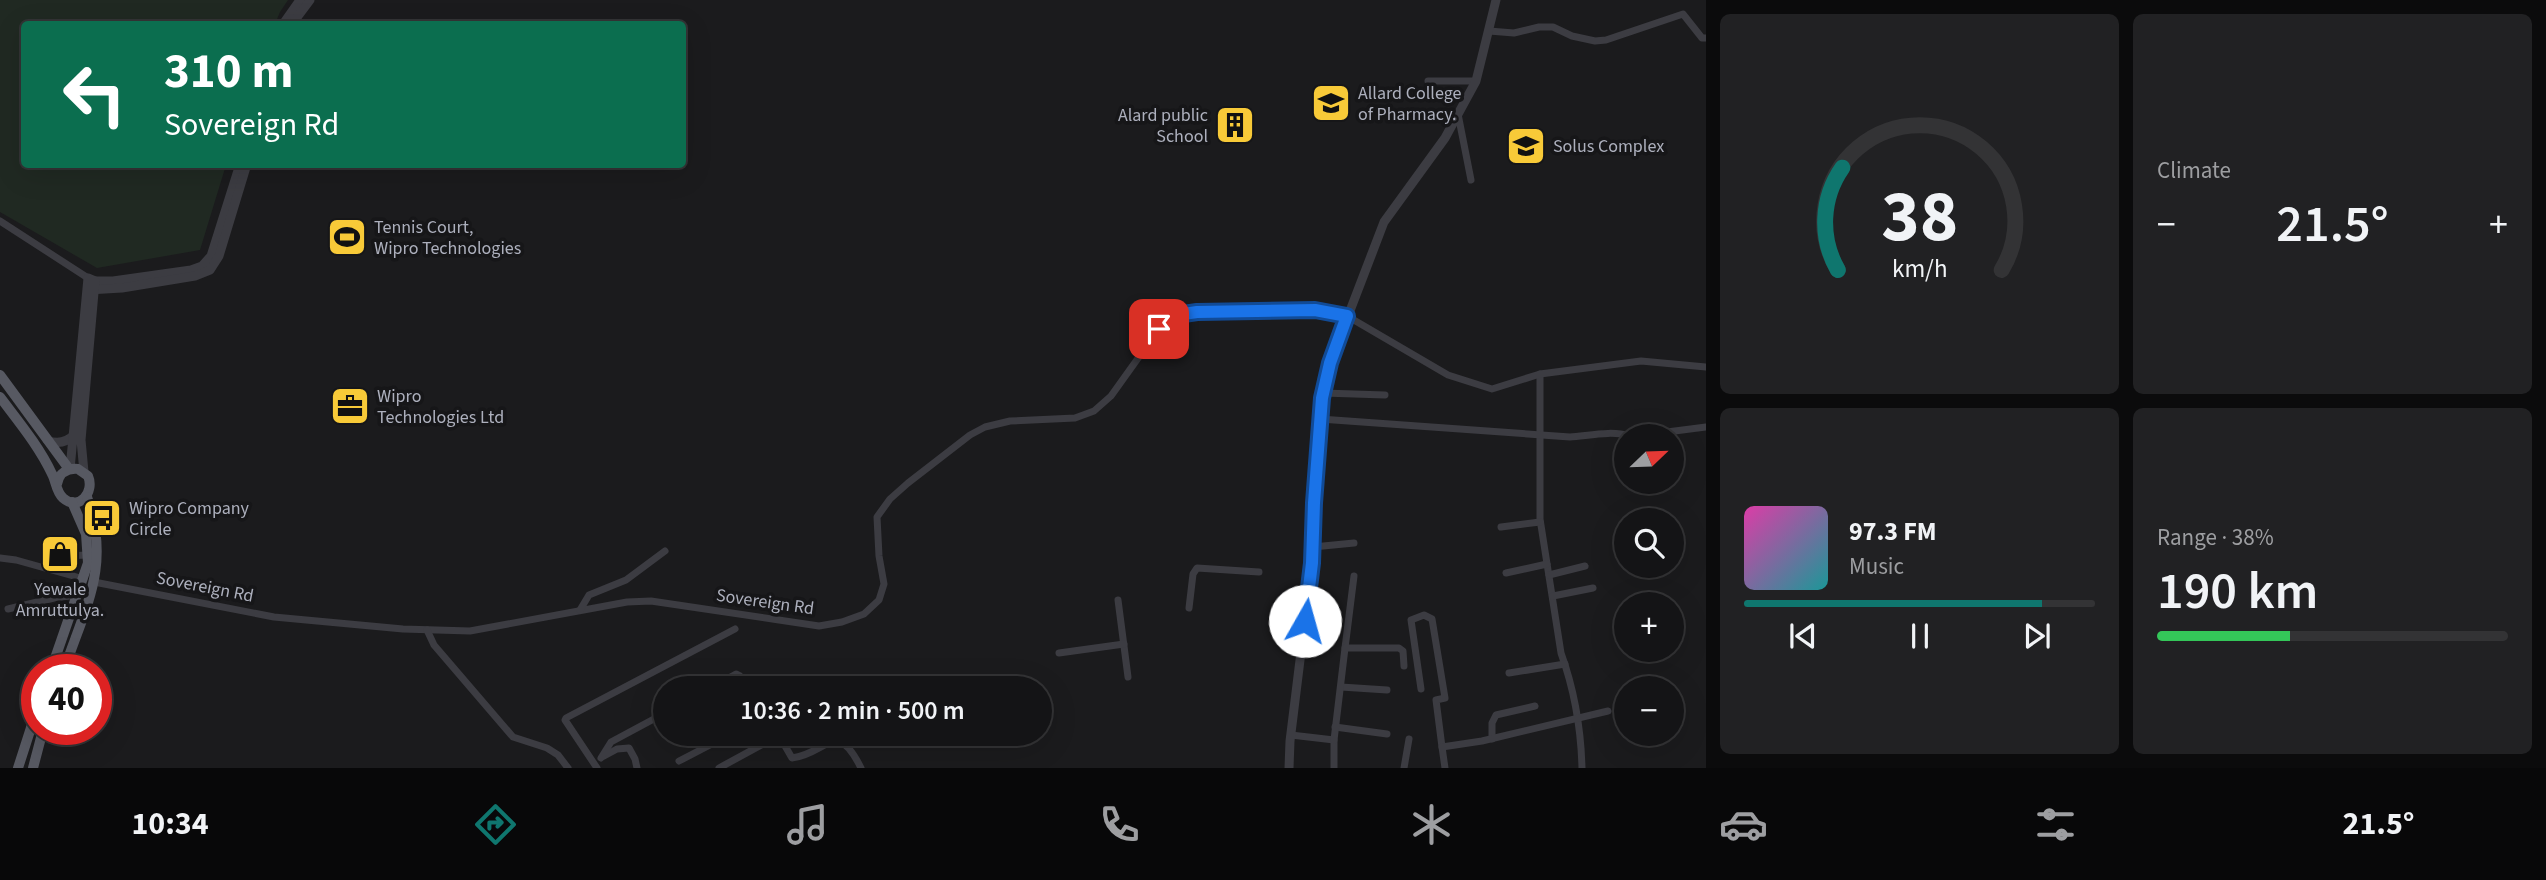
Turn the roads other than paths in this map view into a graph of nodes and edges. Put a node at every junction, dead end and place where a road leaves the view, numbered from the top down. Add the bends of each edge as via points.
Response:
1 (300, 0) edge
2 (310, 0) edge
3 (1496, 0) edge
4 (286, 21) edge
5 (294, 21) edge
6 (1489, 31) junction
7 (1706, 38) edge
8 (1428, 81) dead end
9 (1476, 81) junction
10 (1458, 114) junction
11 (239, 168) edge
12 (246, 168) edge
13 (1471, 180) dead end
14 (0, 221) edge
15 (91, 285) junction
16 (1347, 316) junction
17 (1706, 367) edge
18 (1540, 374) junction
19 (0, 375) edge
20 (1323, 393) junction
21 (1385, 395) dead end
22 (0, 397) edge
23 (1320, 419) junction
24 (1706, 427) edge
25 (1684, 430) edge
26 (1541, 433) junction
27 (1614, 433) edge
28 (75, 434) junction
29 (47, 440) junction
30 (69, 469) junction
31 (84, 472) junction
32 (57, 484) junction
33 (87, 496) junction
34 (72, 502) junction
35 (1540, 522) junction
36 (1500, 527) dead end
37 (1354, 543) dead end
38 (1313, 547) junction
39 (665, 551) dead end
40 (89, 555) junction
41 (0, 558) edge
42 (55, 562) dead end
43 (1547, 564) junction
44 (1585, 566) dead end
45 (1259, 572) dead end
46 (1506, 573) dead end
47 (1549, 575) junction
48 (1354, 576) dead end
49 (89, 580) junction
50 (1593, 588) dead end
51 (78, 595) junction
52 (1553, 596) junction
53 (1118, 600) dead end
54 (1189, 608) dead end
55 (8, 609) dead end
56 (580, 610) junction
57 (427, 629) junction
58 (735, 629) dead end
59 (1124, 643) junction
60 (1345, 648) junction
61 (1059, 653) dead end
62 (57, 654) edge
63 (68, 654) edge
64 (1564, 664) junction
65 (1404, 666) dead end
66 (1509, 673) dead end
67 (1128, 677) dead end
68 (1341, 687) junction
69 (1421, 689) dead end
70 (1387, 691) dead end
71 (1535, 705) dead end
72 (1608, 711) dead end
73 (653, 719) edge
74 (1577, 719) junction
75 (1335, 727) junction
76 (1387, 734) dead end
77 (1291, 735) junction
78 (1409, 739) dead end
79 (1492, 739) junction
80 (1334, 740) junction
81 (25, 745) edge
82 (39, 745) edge
83 (708, 746) edge
84 (1442, 747) junction
85 (601, 758) junction
86 (679, 761) dead end
87 (18, 768) edge
88 (33, 768) edge
89 (568, 768) edge
90 (597, 768) edge
91 (637, 768) edge
92 (719, 768) edge
93 (860, 768) edge
94 (1289, 768) edge
95 (1334, 768) edge
96 (1404, 768) edge
97 (1445, 768) edge
98 (1582, 768) edge

1 - 4 street
2 - 5 street
3 - 6 street
6 - 7 street via 1514,33 1553,27 1595,41 1683,14
6 - 9 street
8 - 9 street
9 - 10 street
10 - 13 street
10 - 16 street via 1384,222
11 - 15 street via 212,251 202,266
12 - 15 street via 219,256 210,270 195,276
14 - 15 street
15 - 28 street
15 - 31 street via 81,440
16 - 18 street via 1448,375 1492,389
16 - 20 street
16 - 56 street, Sovereign Rd via 1315,310 1177,315 1159,329 1111,396 1094,411 1075,418 1010,421 970,435 890,499 877,517 884,584 879,600 864,614 819,626 651,601
17 - 18 street via 1641,361
18 - 26 street
19 - 29 main road
20 - 21 street
20 - 23 street
22 - 32 main road via 37,447
23 - 26 street
23 - 38 street
24 - 25 street
26 - 27 street via 1570,437
26 - 35 street
28 - 29 street via 66,441
28 - 30 street
29 - 30 main road
30 - 31 main road
30 - 32 main road
31 - 33 main road via 91,484
32 - 34 main road via 61,496
33 - 34 main road
33 - 49 main road via 97,536
34 - 40 main road via 86,534
35 - 36 street
35 - 43 street
37 - 38 street
38 - 77 street
39 - 56 street via 626,580 589,595
40 - 42 street via 59,556
40 - 49 main road
41 - 49 street, Sovereign Rd
43 - 46 street
43 - 47 street
44 - 47 street
45 - 54 street via 1197,568
47 - 52 street
48 - 60 street
49 - 51 main road
49 - 57 street, Sovereign Rd via 274,617
49 - 63 main road
50 - 52 street
51 - 55 street
51 - 62 main road
52 - 64 street
53 - 59 street
56 - 57 street, Sovereign Rd via 470,631
57 - 89 street via 434,645 513,737 547,748
58 - 90 street via 566,718
59 - 61 street
59 - 67 street
60 - 65 street via 1399,648
60 - 68 street
64 - 66 street
64 - 74 street
68 - 70 street
68 - 75 street
69 - 84 street via 1411,620 1424,615 1432,619 1445,698 1436,700
71 - 79 street via 1496,715
72 - 74 street
73 - 85 street via 611,742
74 - 79 street
74 - 98 street
75 - 76 street
75 - 80 street
77 - 80 street
77 - 94 street
78 - 96 street
79 - 84 street
80 - 95 street
81 - 87 main road
82 - 88 main road
83 - 86 street
84 - 97 street
85 - 90 street
85 - 91 street via 617,748 629,748
92 - 93 street via 776,737 792,758 832,742 844,743 852,749

